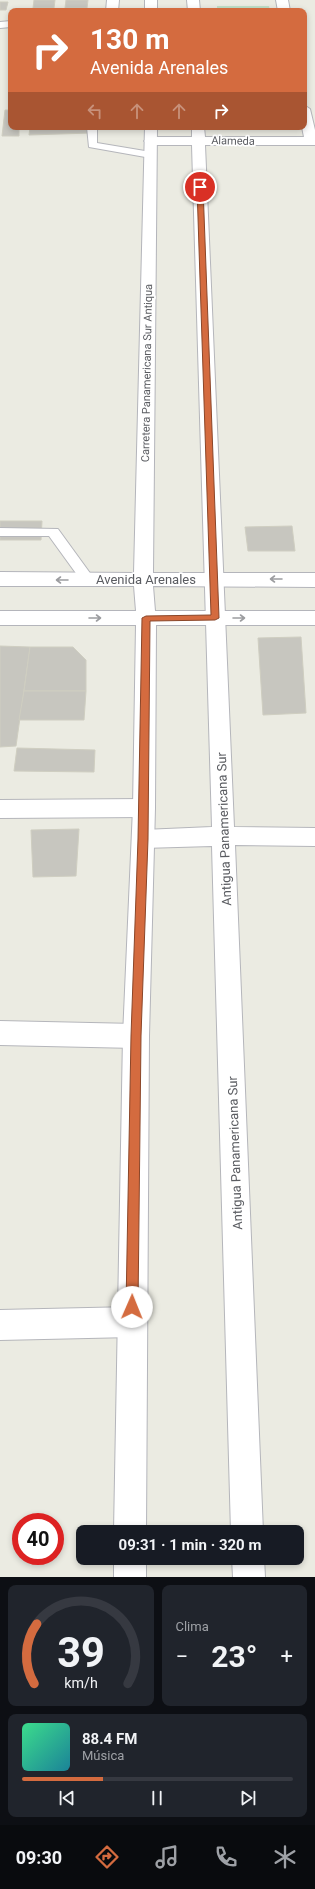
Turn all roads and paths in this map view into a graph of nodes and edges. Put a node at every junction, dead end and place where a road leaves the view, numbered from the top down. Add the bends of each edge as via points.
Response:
1 (307, 120) edge
2 (92, 130) edge
3 (198, 134) edge
4 (151, 141) edge
5 (313, 141) edge
6 (0, 532) edge
7 (0, 579) edge
8 (213, 579) junction
9 (88, 580) junction
10 (143, 580) junction
11 (315, 580) edge
12 (0, 618) edge
13 (146, 618) junction
14 (215, 618) junction
15 (315, 618) edge
16 (144, 808) junction
17 (0, 809) edge
18 (224, 836) junction
19 (315, 837) edge
20 (143, 839) junction
21 (0, 1033) edge
22 (136, 1036) junction
23 (132, 1322) junction
24 (0, 1326) edge
25 (130, 1525) edge
26 (247, 1525) edge
27 (130, 1565) edge
28 (248, 1565) edge
29 (130, 1577) edge
30 (249, 1577) edge

1 - 5 street
2 - 4 lane via 92,145
3 - 4 street, Alameda
3 - 5 street, Alameda
3 - 8 street, Antigua Panamericana Sur
4 - 10 street, Carretera Panamericana Sur Antiqua
6 - 9 lane via 53,532
9 -> 7 street, Avenida Arenales
8 - 10 street, Avenida Arenales
11 -> 8 street, Avenida Arenales
8 - 14 street, Antigua Panamericana Sur
9 - 10 street, Avenida Arenales
10 - 13 street, Carretera Panamericana Sur Antiqua
12 -> 13 street
13 - 14 street
13 - 16 street, Carretera Panamericana Sur Antiqua
14 -> 15 street
14 - 18 street, Antigua Panamericana Sur
16 - 17 street
16 - 20 street, Carretera Panamericana Sur Antiqua
18 - 19 street
18 - 20 street
18 - 26 street, Antigua Panamericana Sur
20 - 22 street, Carretera Panamericana Sur Antiqua
21 - 22 street
22 - 23 street, Carretera Panamericana Sur Antiqua
23 - 24 street
23 - 25 street, Carretera Panamericana Sur Antiqua
27 - 29 street
28 - 30 street

